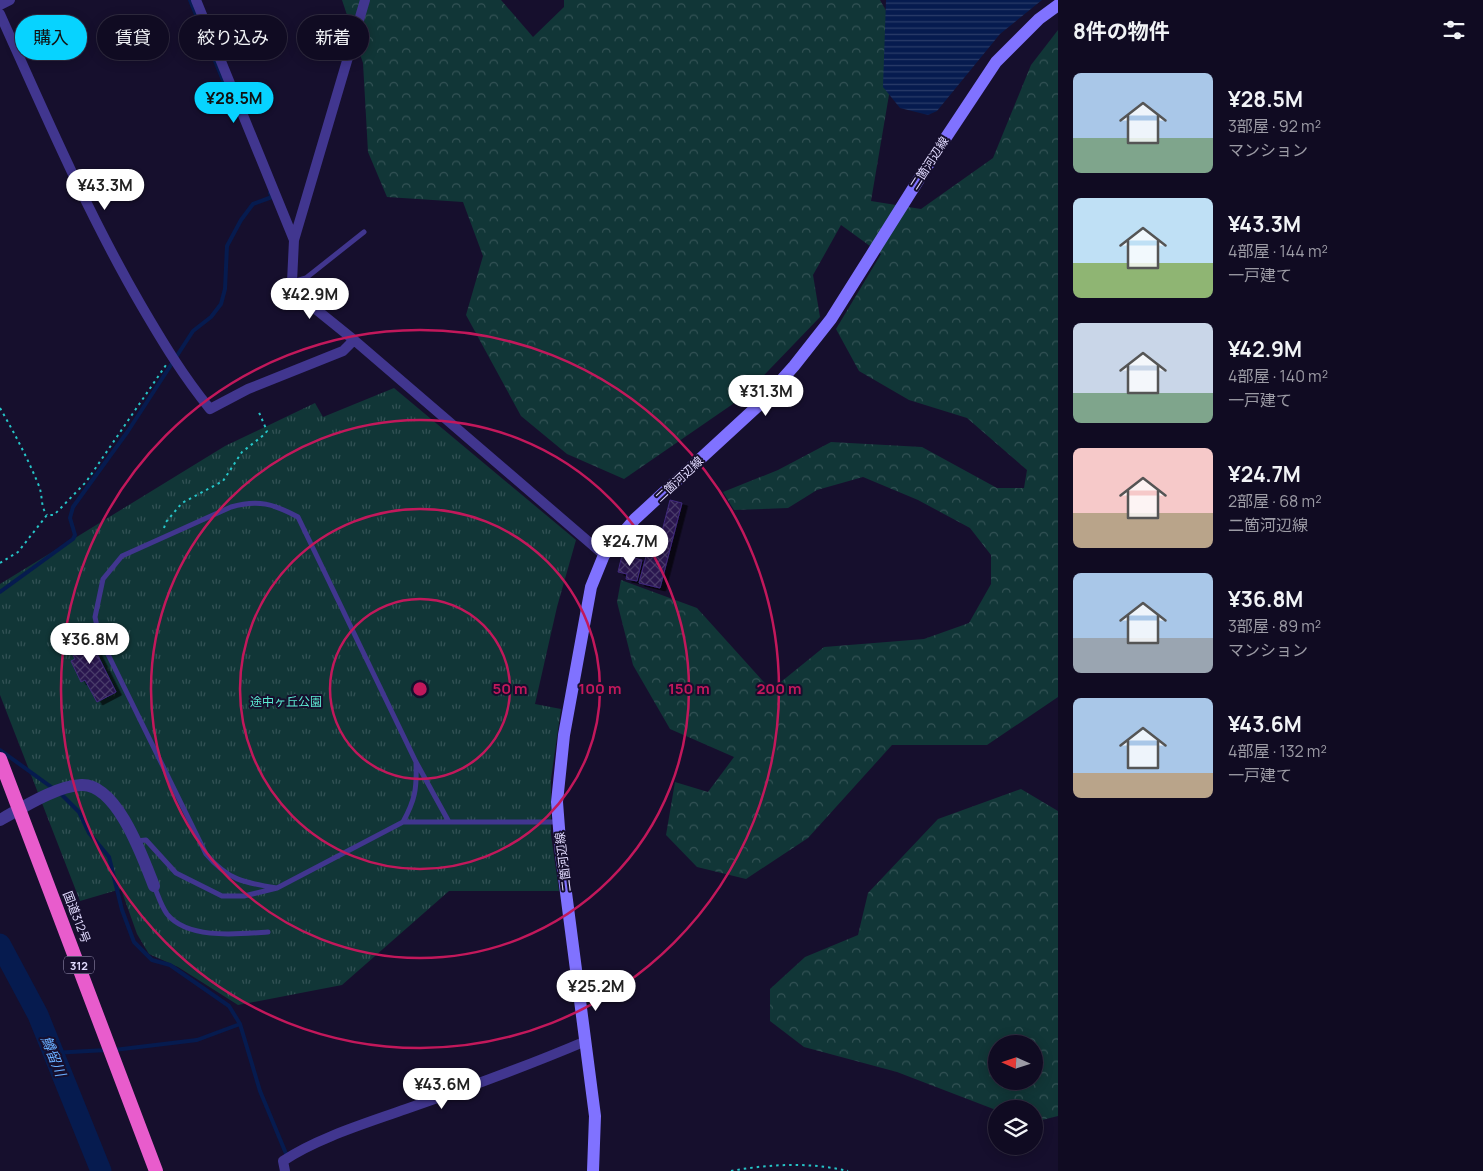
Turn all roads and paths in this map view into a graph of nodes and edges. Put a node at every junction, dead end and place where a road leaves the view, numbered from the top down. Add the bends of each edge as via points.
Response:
1 (10, 0) edge
2 (196, 0) edge
3 (365, 0) edge
4 (1058, 5) edge
5 (0, 6) edge
6 (0, 14) edge
7 (364, 232) dead end
8 (294, 240) junction
9 (292, 282) junction
10 (354, 340) junction
11 (171, 357) junction
12 (0, 408) edge
13 (258, 410) dead end
14 (47, 515) junction
15 (161, 538) junction
16 (604, 556) junction
17 (0, 563) edge
18 (0, 759) edge
19 (416, 762) junction
20 (21, 809) junction
21 (0, 820) edge
22 (403, 822) junction
23 (449, 822) junction
24 (558, 822) junction
25 (135, 841) junction
26 (154, 886) joint
27 (277, 888) junction
28 (268, 932) dead end
29 (586, 1041) junction
30 (156, 1171) edge
31 (285, 1171) edge
32 (593, 1171) edge
33 (731, 1171) edge
34 (848, 1171) edge

1 - 5 street
2 - 8 street
3 - 8 street
4 - 16 main road, 二箇河辺線 via 1039,19 996,62 831,319 794,366 761,403 635,519
6 - 11 street via 63,155 114,257
7 - 9 lane via 306,278
8 - 9 street
9 - 10 street via 297,294
10 - 11 street via 343,351 248,389 210,409
10 - 16 street
11 - 14 path via 86,482 54,515
12 - 14 path via 20,442 40,488 43,510
13 - 15 path via 267,431 265,434 242,452 224,481 182,503 166,522
14 - 17 path via 18,552
15 - 19 lane via 246,503 274,504 298,517
15 - 27 lane via 122,556 103,578 95,617 99,636 206,854 220,870 238,879
16 - 24 main road, 二箇河辺線 via 591,587 581,633 559,774
18 - 20 highway, 国道312号 / 312
19 - 22 lane via 417,788
19 - 23 lane
20 - 21 street
20 - 25 street via 67,787 83,785 98,788 113,803
20 - 30 highway, 国道312号 / 312
22 - 23 lane
22 - 27 lane
23 - 24 lane
24 - 29 main road, 二箇河辺線
25 - 26 street
25 - 27 lane via 146,840 176,873 222,896 244,896
26 - 28 lane via 168,915 198,932 225,935
29 - 31 street via 298,1151 283,1161
29 - 32 main road, 二箇河辺線 via 596,1116
33 - 34 path via 788,1164

